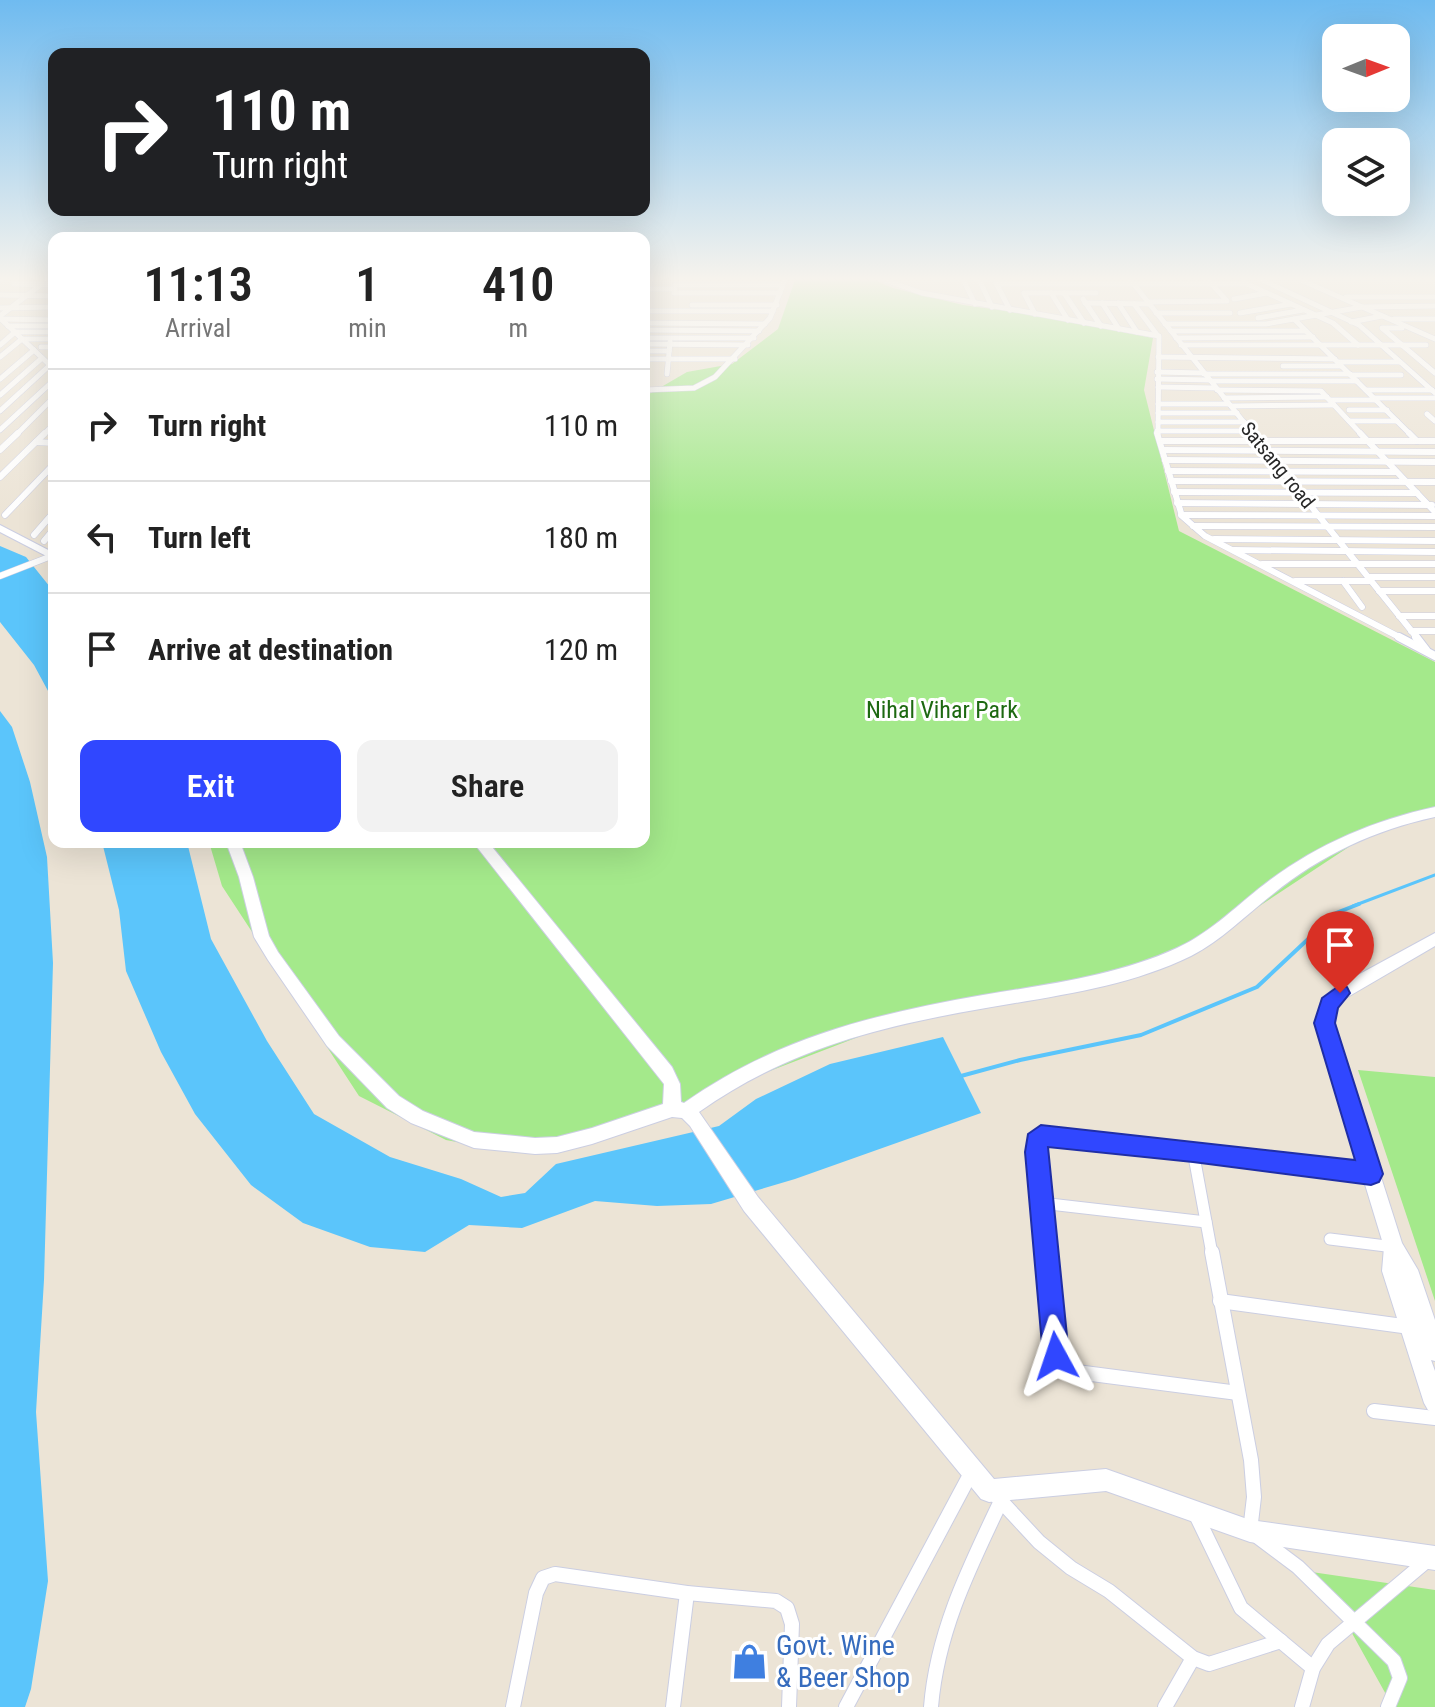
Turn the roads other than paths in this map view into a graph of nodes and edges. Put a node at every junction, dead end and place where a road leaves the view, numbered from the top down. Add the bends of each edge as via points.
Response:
1 (27, 357) edge
2 (668, 357) edge
3 (721, 357) edge
4 (737, 357) edge
5 (1158, 357) joint
6 (1333, 357) edge
7 (1394, 357) edge
8 (1416, 357) edge
9 (42, 358) joint
10 (1192, 358) junction
11 (735, 359) junction
12 (1338, 362) junction
13 (1400, 362) junction
14 (48, 363) edge
15 (1283, 366) dead end
16 (48, 370) edge
17 (1204, 373) junction
18 (1435, 373) edge
19 (667, 374) dead end
20 (1350, 374) junction
21 (1401, 375) dead end
22 (0, 379) edge
23 (1157, 380) junction
24 (1210, 380) junction
25 (1357, 381) junction
26 (48, 386) edge
27 (1217, 389) junction
28 (650, 390) edge
29 (1366, 390) junction
30 (1434, 393) edge
31 (0, 395) edge
32 (1224, 398) junction
33 (1375, 399) junction
34 (1331, 401) junction
35 (48, 403) edge
36 (1158, 404) junction
37 (1232, 408) junction
38 (1349, 410) dead end
39 (1387, 410) junction
40 (0, 411) edge
41 (1158, 413) junction
42 (1427, 414) dead end
43 (1349, 421) junction
44 (1397, 421) junction
45 (1435, 421) edge
46 (1158, 422) junction
47 (1244, 422) junction
48 (0, 430) edge
49 (48, 430) edge
50 (1157, 431) junction
51 (1251, 431) junction
52 (1160, 441) junction
53 (1259, 441) junction
54 (1287, 441) junction
55 (1367, 441) junction
56 (1417, 441) junction
57 (1435, 441) edge
58 (36, 442) junction
59 (48, 443) edge
60 (0, 450) edge
61 (1163, 450) junction
62 (1267, 451) junction
63 (1295, 451) junction
64 (1378, 452) junction
65 (1435, 452) edge
66 (1165, 460) junction
67 (1275, 461) junction
68 (1304, 461) junction
69 (1387, 462) junction
70 (1435, 462) edge
71 (48, 470) edge
72 (1168, 471) junction
73 (1283, 471) junction
74 (1396, 472) junction
75 (0, 477) edge
76 (1171, 481) junction
77 (1292, 482) junction
78 (1435, 482) edge
79 (1407, 483) junction
80 (1174, 492) junction
81 (1300, 493) junction
82 (1359, 493) junction
83 (1417, 493) junction
84 (1177, 503) junction
85 (1309, 503) junction
86 (1366, 504) junction
87 (1432, 505) edge
88 (1435, 514) edge
89 (5, 515) dead end
90 (1181, 515) junction
91 (1318, 515) junction
92 (48, 519) edge
93 (1193, 526) junction
94 (1328, 527) junction
95 (1435, 527) edge
96 (0, 528) edge
97 (34, 535) dead end
98 (48, 536) edge
99 (1210, 539) junction
100 (1337, 539) junction
101 (44, 541) dead end
102 (1435, 541) edge
103 (1232, 550) junction
104 (1347, 551) junction
105 (1435, 552) edge
106 (48, 553) edge
107 (48, 557) edge
108 (1258, 564) junction
109 (1358, 564) junction
110 (1435, 564) edge
111 (0, 576) edge
112 (1435, 577) edge
113 (1370, 579) junction
114 (1290, 581) junction
115 (1343, 581) junction
116 (1379, 591) junction
117 (1435, 591) edge
118 (1362, 607) dead end
119 (1399, 616) junction
120 (1435, 616) edge
121 (1411, 631) junction
122 (1435, 631) edge
123 (1430, 650) edge
124 (1435, 812) edge
125 (235, 848) edge
126 (485, 848) edge
127 (1435, 939) edge
128 (684, 1113) junction
129 (1193, 1151) junction
130 (1371, 1174) junction
131 (1041, 1203) junction
132 (1206, 1222) junction
133 (1330, 1239) dead end
134 (1394, 1247) junction
135 (1220, 1301) junction
136 (1410, 1327) junction
137 (1435, 1351) edge
138 (1238, 1393) junction
139 (1435, 1403) edge
140 (1374, 1411) dead end
141 (1435, 1418) edge
142 (972, 1470) junction
143 (995, 1496) junction
144 (1194, 1511) junction
145 (1250, 1531) junction
146 (1433, 1558) edge
147 (687, 1593) junction
148 (1355, 1623) junction
149 (1281, 1641) junction
150 (1193, 1658) junction
151 (1313, 1668) junction
152 (513, 1707) edge
153 (673, 1707) edge
154 (789, 1707) edge
155 (846, 1707) edge
156 (931, 1707) edge
157 (1165, 1707) edge
158 (1302, 1707) edge
159 (1388, 1707) edge

1 - 22 street
2 - 19 street
3 - 11 street
4 - 11 street
5 - 10 street
5 - 23 street
6 - 12 street
7 - 13 street
8 - 18 street
9 - 14 street
9 - 31 street
10 - 12 street
10 - 17 street, Satsang road
11 - 28 street via 694,388
12 - 13 street
12 - 15 street
12 - 20 street
13 - 30 street
16 - 40 street
17 - 20 street
17 - 23 street
17 - 24 street, Satsang road
20 - 21 street
20 - 25 street
23 - 24 street
23 - 27 street
23 - 36 street
24 - 25 street
24 - 27 street, Satsang road
25 - 29 street
26 - 48 street
27 - 32 street, Satsang road
27 - 34 street via 1316,389
29 - 30 street
29 - 33 street
30 - 33 street
32 - 34 street
32 - 37 street, Satsang road
33 - 34 street
33 - 39 street
34 - 37 street
34 - 43 street
35 - 60 street
36 - 37 street
36 - 41 street
37 - 41 street
37 - 47 street, Satsang road
38 - 39 street
39 - 44 street
41 - 46 street
42 - 45 street
43 - 44 street
43 - 55 street
44 - 56 street
46 - 47 street
46 - 50 street
47 - 51 street, Satsang road
49 - 58 street
50 - 51 street
50 - 52 street
51 - 53 street, Satsang road
52 - 53 street
52 - 61 street
53 - 54 street
53 - 62 street, Satsang road
54 - 55 street
54 - 63 street
55 - 56 street
55 - 64 street
56 - 57 street
58 - 59 street
58 - 75 street
61 - 62 street
61 - 66 street
62 - 63 street
62 - 67 street, Satsang road
63 - 64 street
63 - 68 street
64 - 65 street
64 - 69 street
66 - 67 street
66 - 72 street
67 - 68 street
67 - 73 street, Satsang road
68 - 69 street
69 - 70 street
69 - 74 street
71 - 89 street
72 - 73 street
72 - 76 street
73 - 74 street
73 - 77 street, Satsang road
74 - 79 street
76 - 77 street
76 - 80 street
77 - 79 street
77 - 81 street, Satsang road
78 - 79 street
79 - 83 street
80 - 81 street
80 - 84 street
81 - 82 street
81 - 85 street, Satsang road
82 - 83 street
82 - 86 street
83 - 87 street
84 - 85 street
84 - 90 street
85 - 86 street
85 - 91 street, Satsang road
86 - 87 street
87 - 88 street
88 - 91 street
90 - 91 street
90 - 93 street
91 - 94 street, Satsang road
92 - 97 street
93 - 94 street
93 - 99 street
94 - 95 street
94 - 100 street, Satsang road
96 - 106 street
98 - 101 street
99 - 100 street
99 - 103 street
100 - 102 street
100 - 104 street, Satsang road
103 - 104 street
103 - 108 street
104 - 105 street
104 - 109 street, Satsang road
107 - 111 street
108 - 109 street
108 - 114 street
109 - 110 street
109 - 113 street, Satsang road
112 - 113 street
113 - 115 street
113 - 116 street, Satsang road
114 - 115 street
114 - 123 street
115 - 118 street
116 - 117 street
116 - 119 street, Satsang road
119 - 120 street
119 - 121 street, Satsang road
121 - 122 street
121 - 123 street, Satsang road
124 - 128 street via 1391,821 1326,849 1210,936 1165,960 1078,987 958,1006 858,1030 777,1057
125 - 128 street via 262,937 273,956 333,1041 393,1102 417,1117 474,1140 535,1146 581,1140
126 - 128 street via 666,1072
127 - 130 street via 1340,993 1324,1013
128 - 142 street via 751,1204
129 - 130 street
129 - 131 street via 1041,1136 1036,1142
129 - 132 street
130 - 134 street
131 - 132 street
131 - 138 street via 1061,1365 1069,1371
132 - 135 street
133 - 134 street
134 - 136 street via 1392,1271
134 - 137 street via 1411,1277
135 - 136 street
135 - 138 street
136 - 139 street
138 - 145 street via 1254,1497
140 - 141 street
142 - 143 street
142 - 155 street
143 - 144 street via 1106,1480
143 - 150 street via 1039,1542
143 - 156 street via 942,1632 931,1673
144 - 145 street
144 - 149 street via 1241,1608
145 - 146 street
145 - 148 street via 1298,1567
146 - 148 street
147 - 152 street via 555,1574 543,1578
147 - 153 street
147 - 154 street via 776,1601 787,1608 792,1624
148 - 151 street via 1328,1644
148 - 159 street via 1399,1669
149 - 150 street via 1209,1664
149 - 151 street
150 - 157 street
151 - 158 street

